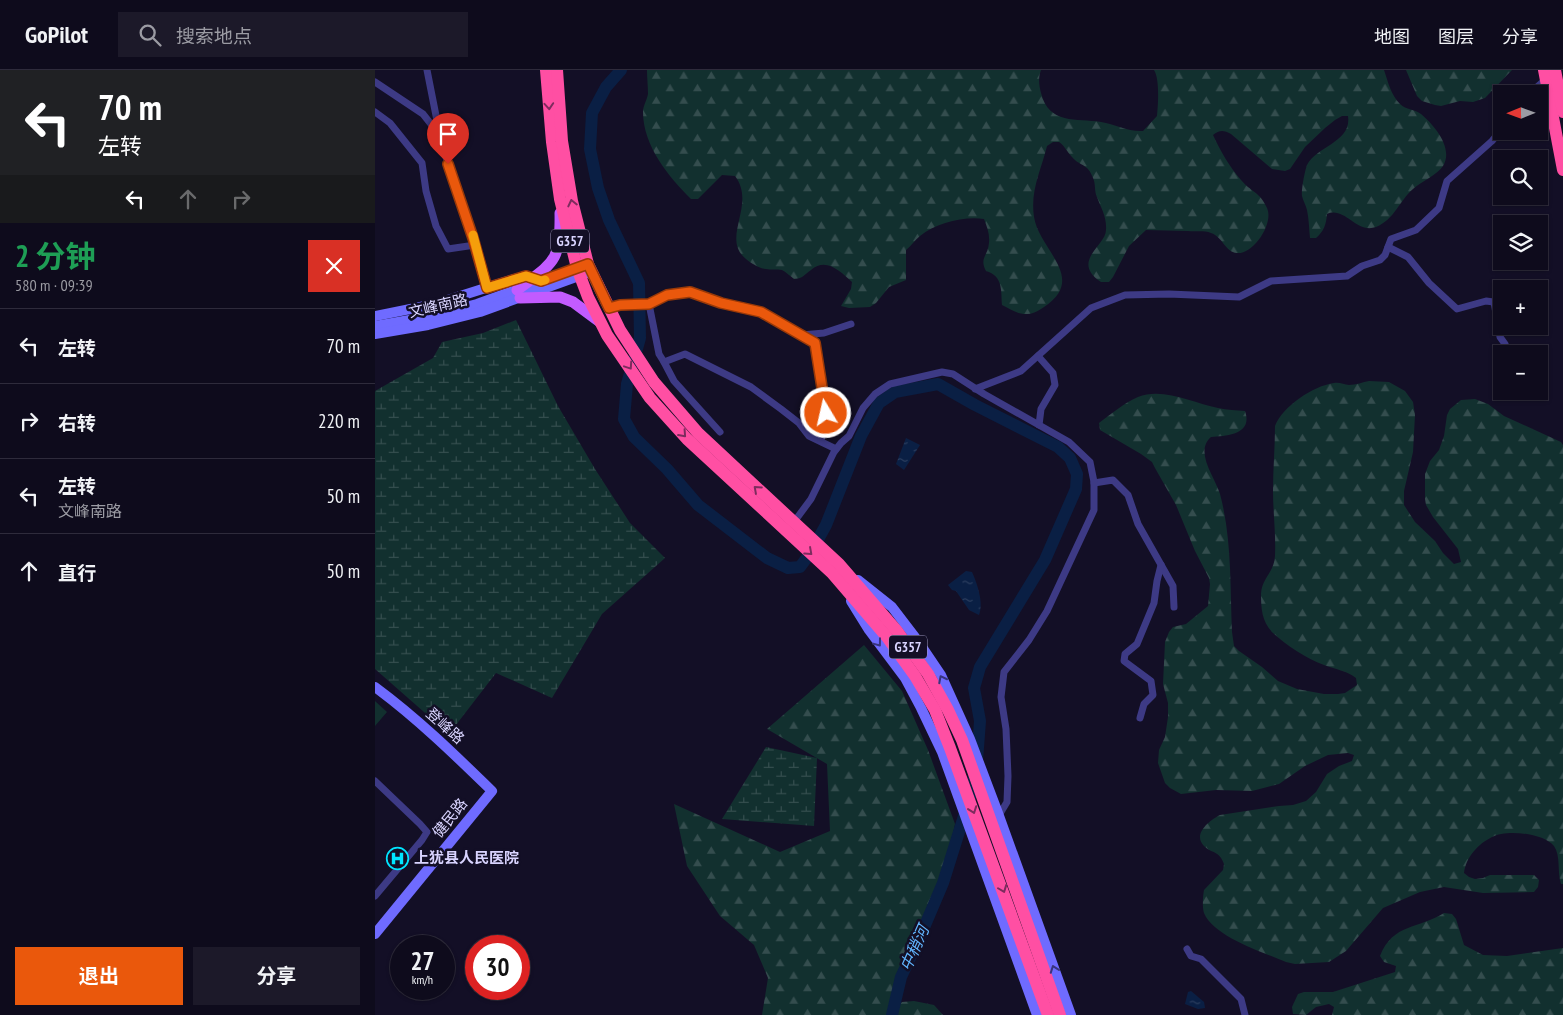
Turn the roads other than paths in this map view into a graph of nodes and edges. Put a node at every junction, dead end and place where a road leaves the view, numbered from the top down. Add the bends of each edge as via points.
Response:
1 (427, 70) edge
2 (546, 70) edge
3 (557, 70) edge
4 (1544, 70) edge
5 (1555, 70) edge
6 (375, 82) edge
7 (1539, 85) edge
8 (375, 112) edge
9 (1563, 112) edge
10 (439, 135) junction
11 (1494, 140) edge
12 (557, 141) junction
13 (1563, 170) edge
14 (560, 199) junction
15 (475, 245) junction
16 (1388, 247) junction
17 (584, 270) junction
18 (537, 280) junction
19 (487, 288) junction
20 (518, 294) junction
21 (1493, 302) edge
22 (649, 304) junction
23 (609, 308) junction
24 (375, 316) edge
25 (851, 324) dead end
26 (375, 326) edge
27 (605, 330) junction
28 (375, 334) edge
29 (1500, 335) edge
30 (802, 336) junction
31 (1505, 344) dead end
32 (1038, 356) junction
33 (664, 362) junction
34 (975, 389) junction
35 (1039, 425) junction
36 (720, 432) dead end
37 (821, 442) junction
38 (836, 449) junction
39 (1094, 482) junction
40 (790, 526) junction
41 (1161, 565) junction
42 (835, 569) junction
43 (1174, 607) dead end
44 (375, 687) edge
45 (1140, 718) dead end
46 (966, 740) junction
47 (375, 781) edge
48 (492, 791) joint
49 (998, 813) junction
50 (986, 845) junction
51 (375, 896) edge
52 (375, 934) edge
53 (1187, 949) dead end
54 (1037, 1015) edge
55 (1049, 1015) edge
56 (1060, 1015) edge
57 (1071, 1015) edge
58 (1245, 1015) edge

1 - 10 street
2 -> 12 highway, G357
3 - 12 highway, G357
4 - 13 highway
5 - 7 street
5 - 9 highway
6 - 10 street via 423,114
8 - 15 street via 390,123 422,163 426,191 448,249
10 - 15 street
11 - 16 street via 1447,182 1439,208 1416,230 1391,239
12 - 14 highway, G357
17 -> 12 highway, G357
14 - 17 highway, G357
14 - 18 main road via 559,248
15 - 19 street
16 - 21 street via 1408,258 1457,309 1486,301
16 - 32 street via 1380,260 1347,276 1271,281 1239,297 1125,295 1091,308
17 - 18 street
17 - 20 street, 文峰南路
17 - 23 highway, G357
17 - 27 highway, G357 via 588,297
18 - 19 street via 526,276
18 - 20 main road
19 - 24 street via 435,304
20 - 26 street, 文峰南路
20 - 27 main road via 560,297 573,302
20 - 28 street, 文峰南路 via 480,312
22 - 23 street
22 - 30 street via 667,295 690,292 761,312
22 - 33 street via 659,354
40 -> 23 highway, G357 via 698,433 654,382
25 - 30 street
27 -> 40 highway, G357 via 650,398 687,439
29 - 31 street
30 - 37 street via 815,343 826,413
32 - 34 street via 1021,370
32 - 35 street via 1053,373 1055,385 1041,409
33 - 36 street via 674,380
33 - 37 street via 685,354 751,387 787,414 809,436
34 - 35 street
34 - 38 street via 953,374 942,372 890,384 863,408 849,436
35 - 39 street via 1069,442 1090,462
37 - 38 street
38 - 40 street via 811,499
39 - 41 street via 1113,480 1128,495 1138,524
39 - 49 street via 1094,510 1065,576 1029,640 1004,672 1001,697 1008,784 1007,802
40 - 42 highway, G357
41 - 43 street via 1173,586
41 - 45 street via 1155,603 1137,644 1125,654 1124,661 1151,681 1153,695 1144,704
46 -> 42 highway, G357 via 928,674 897,631
42 -> 50 street via 869,630 905,678 942,752 953,783
42 -> 50 highway, G357 via 915,676 935,710
44 - 48 street, 登峰路 via 442,742
46 - 49 street
46 - 50 highway, G357
47 - 51 street via 427,832
48 - 52 street, 健民路
57 -> 49 street
50 - 54 street
50 -> 55 highway, G357
50 - 56 highway, G357
53 - 58 street via 1241,999

